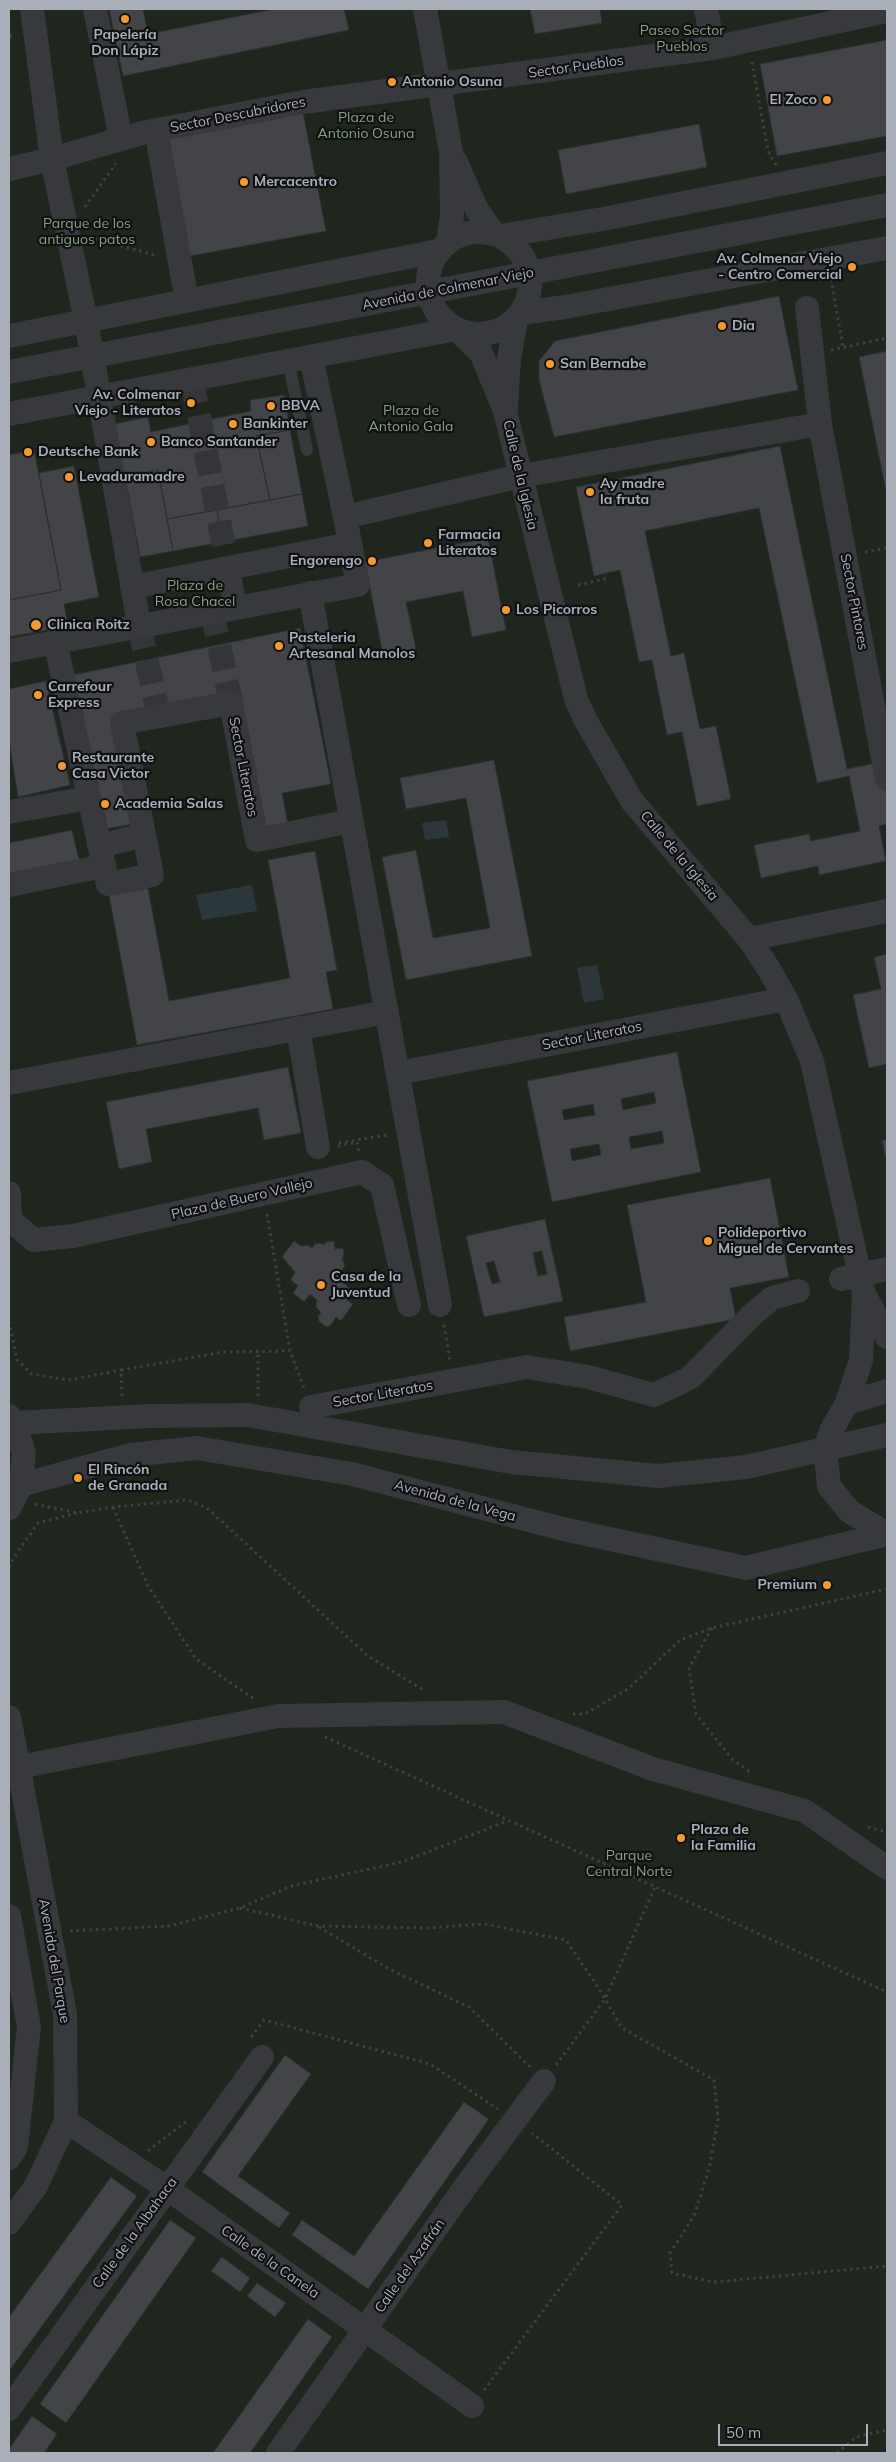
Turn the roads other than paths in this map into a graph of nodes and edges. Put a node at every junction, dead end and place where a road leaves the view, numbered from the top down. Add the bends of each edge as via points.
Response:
1 (32, 9) edge
2 (95, 9) edge
3 (425, 9) edge
4 (706, 9) edge
5 (887, 11) edge
6 (713, 48) junction
7 (440, 85) junction
8 (137, 135) junction
9 (451, 152) junction
10 (52, 159) junction
11 (887, 163) edge
12 (9, 169) edge
13 (887, 205) edge
14 (497, 235) junction
15 (443, 246) junction
16 (887, 248) edge
17 (530, 273) junction
18 (428, 292) junction
19 (187, 301) junction
20 (807, 308) dead end
21 (518, 316) junction
22 (86, 321) junction
23 (456, 329) junction
24 (9, 336) edge
25 (92, 356) junction
26 (310, 357) junction
27 (288, 361) junction
28 (9, 372) edge
29 (98, 397) junction
30 (505, 411) junction
31 (9, 414) edge
32 (820, 424) junction
33 (307, 450) dead end
34 (520, 476) junction
35 (345, 517) junction
36 (350, 544) junction
37 (228, 568) junction
38 (132, 587) junction
39 (310, 593) junction
40 (235, 607) junction
41 (139, 625) junction
42 (55, 642) junction
43 (9, 651) edge
44 (887, 779) edge
45 (89, 798) junction
46 (9, 812) edge
47 (351, 821) junction
48 (144, 835) junction
49 (101, 856) junction
50 (9, 884) edge
51 (887, 911) edge
52 (748, 939) junction
53 (786, 999) junction
54 (386, 1012) junction
55 (298, 1028) junction
56 (398, 1073) junction
57 (9, 1083) edge
58 (318, 1147) road end
59 (9, 1193) edge
60 (887, 1269) edge
61 (855, 1282) junction
62 (798, 1291) dead end
63 (410, 1305) dead end
64 (440, 1305) road end
65 (887, 1337) edge
66 (887, 1391) edge
67 (847, 1404) junction
68 (311, 1407) road end
69 (11, 1419) edge
70 (887, 1435) edge
71 (825, 1448) junction
72 (15, 1498) edge
73 (887, 1534) edge
74 (9, 1717) edge
75 (9, 1768) edge
76 (887, 1868) edge
77 (9, 1916) edge
78 (254, 2049) road end
79 (544, 2081) road end
80 (66, 2121) junction
81 (9, 2158) edge
82 (168, 2188) junction
83 (9, 2223) edge
84 (365, 2329) junction
85 (472, 2406) road end
86 (9, 2409) edge
87 (278, 2453) edge

1 - 10 street
2 - 8 street
3 - 7 street
4 - 6 street
5 - 6 street, Sector Pueblos
6 - 7 street, Sector Pueblos
7 - 8 street, Sector Descubridores via 303,102
7 - 9 street
8 - 10 street, Sector Descubridores
8 - 19 street, Sector Descubridores via 180,262
9 - 14 street via 476,208
9 - 15 street via 452,216
10 - 12 street, Sector Descubridores
10 - 22 street
11 - 14 street via 603,219
13 - 17 street, Avenida de Colmenar Viejo
14 - 15 street via 477,231 462,234
14 - 17 street via 514,246
15 - 18 street via 431,264
15 - 19 street
16 - 21 street
17 - 18 street, Avenida de Colmenar Viejo
17 - 21 street, Calle de la Iglesia via 528,300
18 - 23 street, Calle de la Iglesia via 433,307
18 - 25 street, Avenida de Colmenar Viejo
19 - 22 street
20 - 32 street, Sector Pintores
21 - 23 street via 503,329 488,334
21 - 30 street, Calle de la Iglesia via 509,360
22 - 24 street
22 - 25 street
23 - 26 street
23 - 30 street, Calle de la Iglesia via 481,353
25 - 28 street, Avenida de Colmenar Viejo
25 - 29 street
26 - 27 street
26 - 35 street
27 - 29 street
27 - 33 lane
29 - 31 street
29 - 38 street
30 - 34 street, Calle de la Iglesia
32 - 34 street
32 - 44 street, Sector Pintores
34 - 35 street
34 - 52 street, Calle de la Iglesia via 576,699 586,721 632,801
35 - 36 street
36 - 37 street
36 - 39 street via 358,585
37 - 38 street
37 - 40 street
38 - 41 street
39 - 40 street
39 - 47 street
40 - 41 street
41 - 42 street
42 - 43 street
42 - 45 street, Sector Literatos
45 - 46 street
45 - 49 street, Sector Literatos
47 - 48 street, Sector Literatos via 257,840 231,703 122,723
47 - 54 street
48 - 49 street
48 - 49 street, Sector Literatos via 152,875 108,884
49 - 50 street
51 - 52 street
52 - 53 street, Calle de la Iglesia
53 - 56 street, Sector Literatos
53 - 61 street, Calle de la Iglesia via 812,1061
54 - 55 street
54 - 56 street
55 - 57 street
55 - 58 street
56 - 64 street
59 - 63 street, Plaza de Buero Vallejo via 10,1220 34,1240 73,1236 362,1172 382,1185
60 - 61 street
61 - 65 street, Calle de la Iglesia
61 - 67 street, Calle de la Iglesia via 861,1360
62 - 68 street, Sector Literatos via 772,1298 690,1378 654,1395 588,1377 527,1367
66 - 67 street
67 - 71 street, Calle de la Iglesia
69 - 71 street via 248,1415 511,1462 659,1476 746,1467
69 - 72 street via 24,1453
70 - 71 street
71 - 73 street via 829,1486 849,1511
72 - 73 street, Avenida de la Vega via 130,1455 197,1448 352,1474 563,1529 746,1568
74 - 80 street, Avenida del Parque, bridge via 65,2014
75 - 76 street via 278,1716 504,1712 650,1775 805,1811
77 - 81 street, bridge via 30,2027 16,2147
78 - 82 street, Calle de la Albahaca
79 - 84 street, Calle del Azafrán
80 - 82 street, Calle de la Canela
80 - 83 street, Avenida del Parque via 36,2186
82 - 84 street, Calle de la Canela
82 - 86 street, Calle de la Albahaca
84 - 85 street, Calle de la Canela
84 - 87 street, Calle del Azafrán

